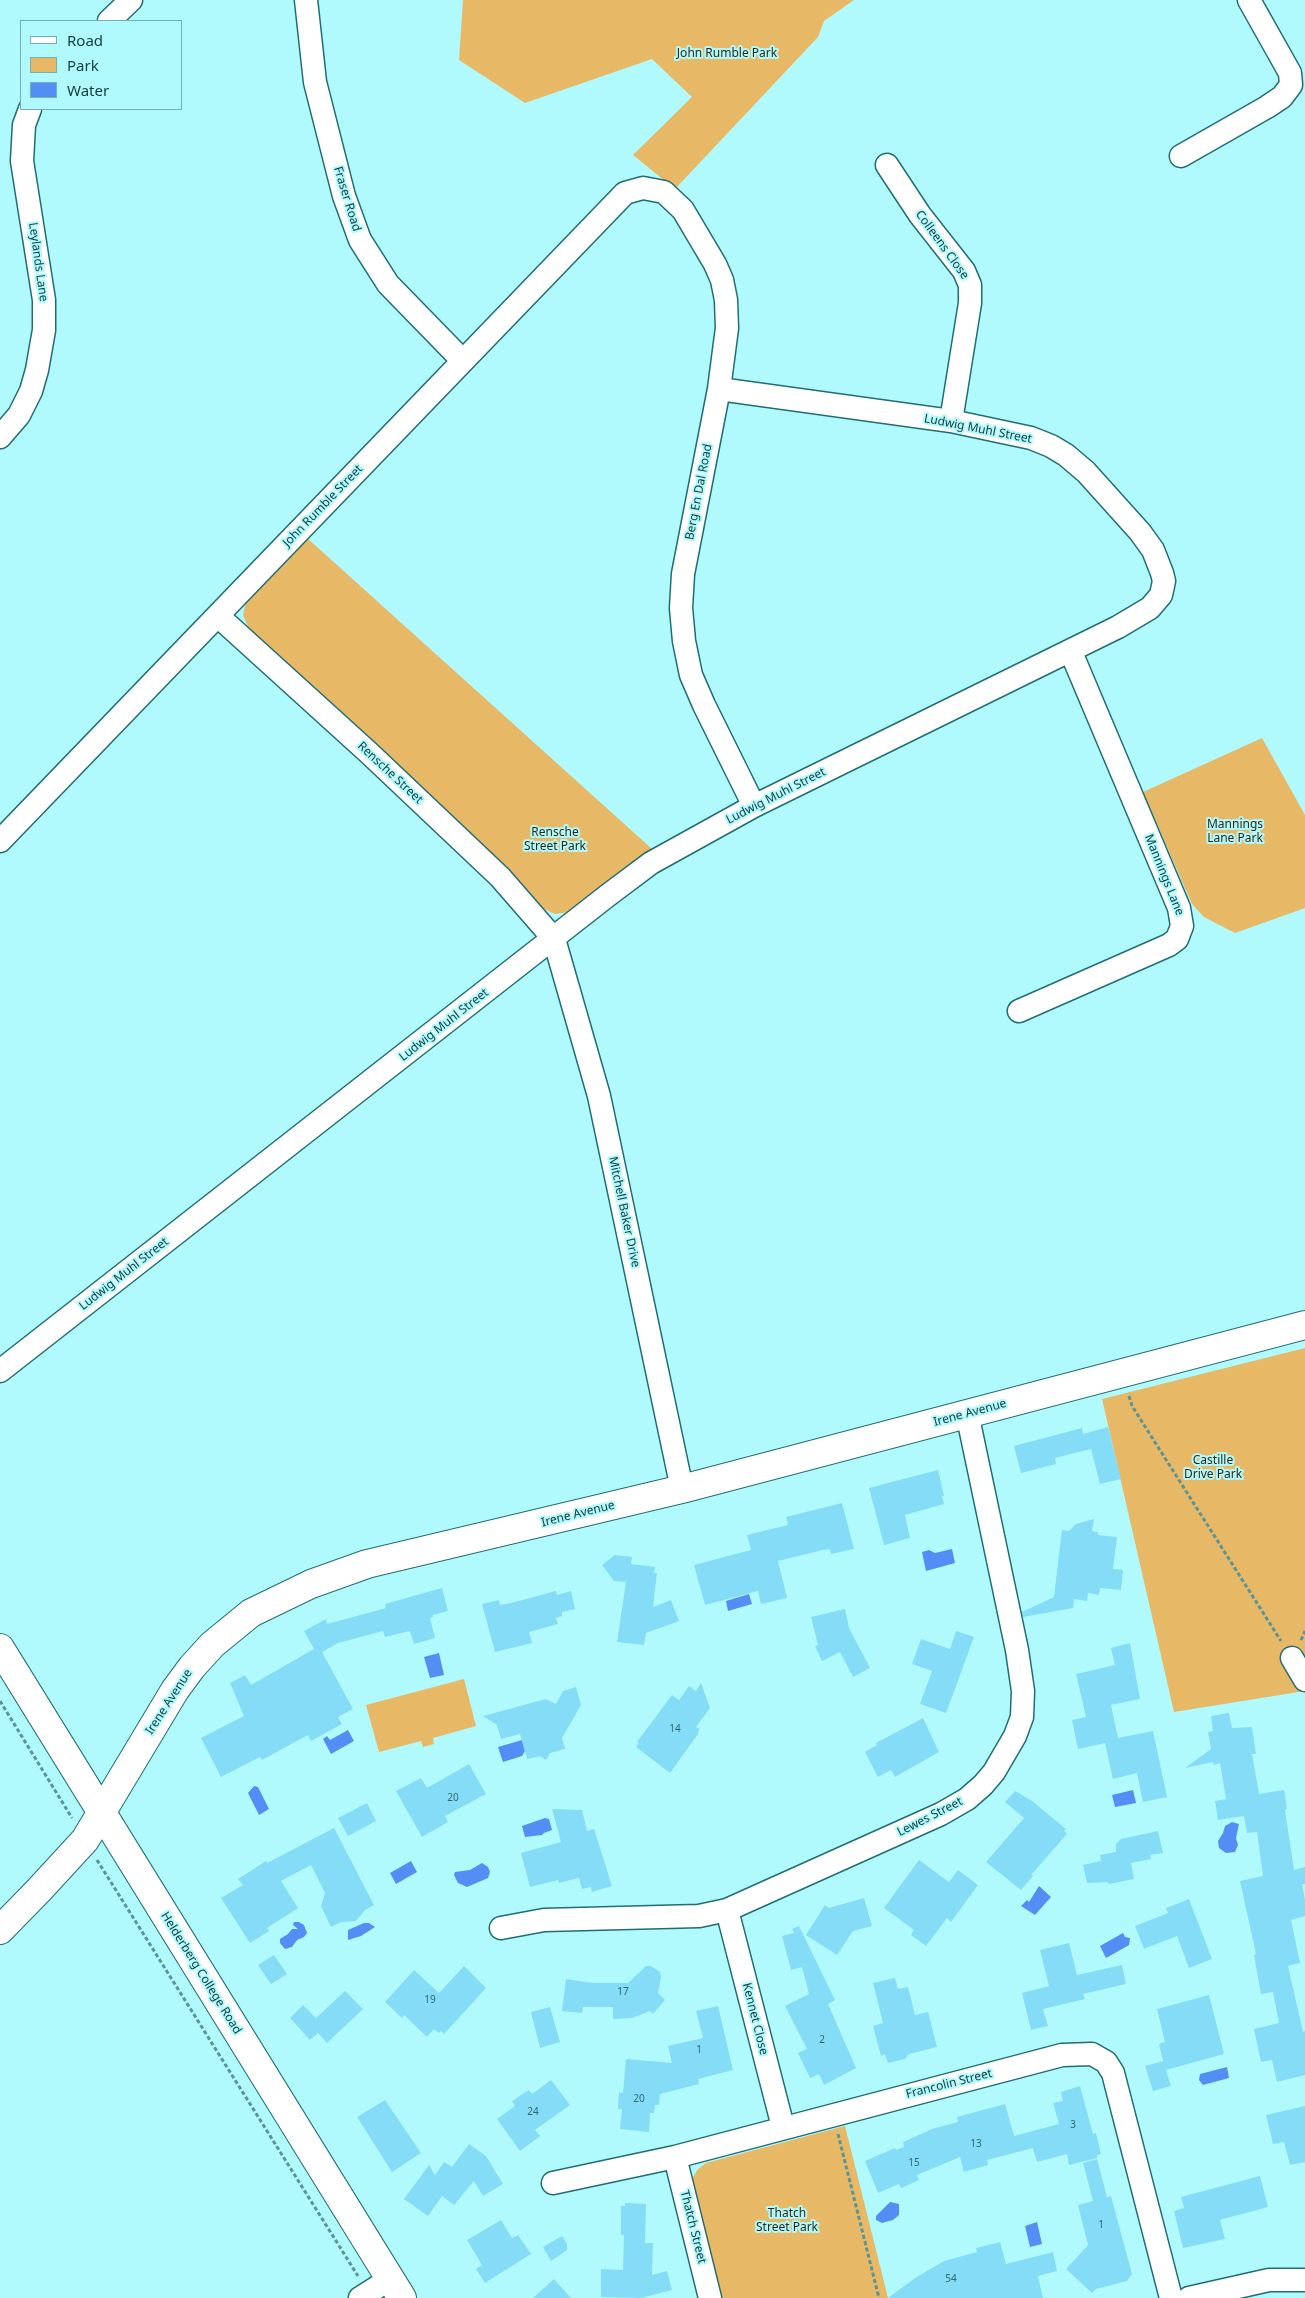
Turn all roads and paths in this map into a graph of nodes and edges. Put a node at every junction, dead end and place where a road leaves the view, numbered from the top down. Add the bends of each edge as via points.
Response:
1 (131, 0) edge
2 (306, 0) edge
3 (1249, 0) edge
4 (109, 20) edge
5 (30, 110) edge
6 (1181, 156) dead end
7 (886, 165) dead end
8 (655, 189) joint
9 (463, 361) junction
10 (719, 389) junction
11 (950, 421) junction
12 (0, 437) edge
13 (218, 616) junction
14 (1071, 652) junction
15 (754, 806) junction
16 (0, 841) edge
17 (554, 939) junction
18 (1019, 1011) dead end
19 (1305, 1325) edge
20 (0, 1371) edge
21 (1122, 1373) junction
22 (967, 1414) junction
23 (682, 1489) junction
24 (0, 1648) edge
25 (1292, 1658) joint
26 (1305, 1680) edge
27 (0, 1700) edge
28 (101, 1812) junction
29 (76, 1823) dead end
30 (93, 1855) dead end
31 (727, 1910) junction
32 (501, 1928) dead end
33 (0, 1930) edge
34 (833, 2114) junction
35 (783, 2127) junction
36 (675, 2157) junction
37 (553, 2183) dead end
38 (1305, 2280) edge
39 (1271, 2289) edge
40 (380, 2292) edge
41 (710, 2298) edge
42 (879, 2298) edge
43 (1171, 2298) edge
44 (1189, 2298) edge

1 - 4 street
2 - 9 street, Fraser Road via 315,82 344,196 360,240 388,284
3 - 6 street via 1290,73 1291,85 1282,98 1267,108
5 - 12 street, Leylands Lane via 24,125 22,161 44,300 44,330 31,391 19,415
7 - 11 street, Colleens Close via 964,271 970,285 970,303
8 - 9 street, John Rumble Street via 638,188 625,193
8 - 10 street, Berg En Dal Road via 671,197 683,210 716,264 722,280 727,328
9 - 13 street, John Rumble Street
10 - 11 street, Ludwig Muhl Street
10 - 15 street, Berg En Dal Road via 682,574 681,608 691,675
11 - 14 street, Ludwig Muhl Street via 1031,438 1066,455 1115,502 1153,550 1164,581 1157,602
13 - 16 street, John Rumble Street
13 - 17 street, Rensche Street via 493,871
14 - 15 street, Ludwig Muhl Street
14 - 18 street, Mannings Lane via 1179,908 1182,926 1177,939 1169,945
15 - 17 street, Ludwig Muhl Street via 652,863
17 - 20 street, Ludwig Muhl Street
17 - 23 street, Mitchell Baker Drive via 599,1096
19 - 21 street, Irene Avenue
21 - 22 street, Irene Avenue
21 - 25 path via 1132,1406
22 - 23 street, Irene Avenue
22 - 31 street, Lewes Street via 1017,1650 1022,1717 1016,1736 994,1772 967,1798 940,1814
23 - 28 street, Irene Avenue via 368,1564 311,1584 251,1613 212,1645 192,1667
24 - 28 street, Helderberg College Road
25 - 26 street
27 - 29 path
28 - 33 street, Irene Avenue via 79,1846
28 - 40 street, Helderberg College Road
30 - 40 path
31 - 32 street, Lewes Street via 699,1916 544,1920
31 - 35 street, Kennet Close
34 - 35 street, Francolin Street
34 - 42 path
34 - 43 street, Francolin Street via 1062,2055 1100,2057 1113,2073
35 - 36 street, Francolin Street
36 - 37 street, Francolin Street
36 - 41 street, Thatch Street
38 - 39 street
39 - 44 street

